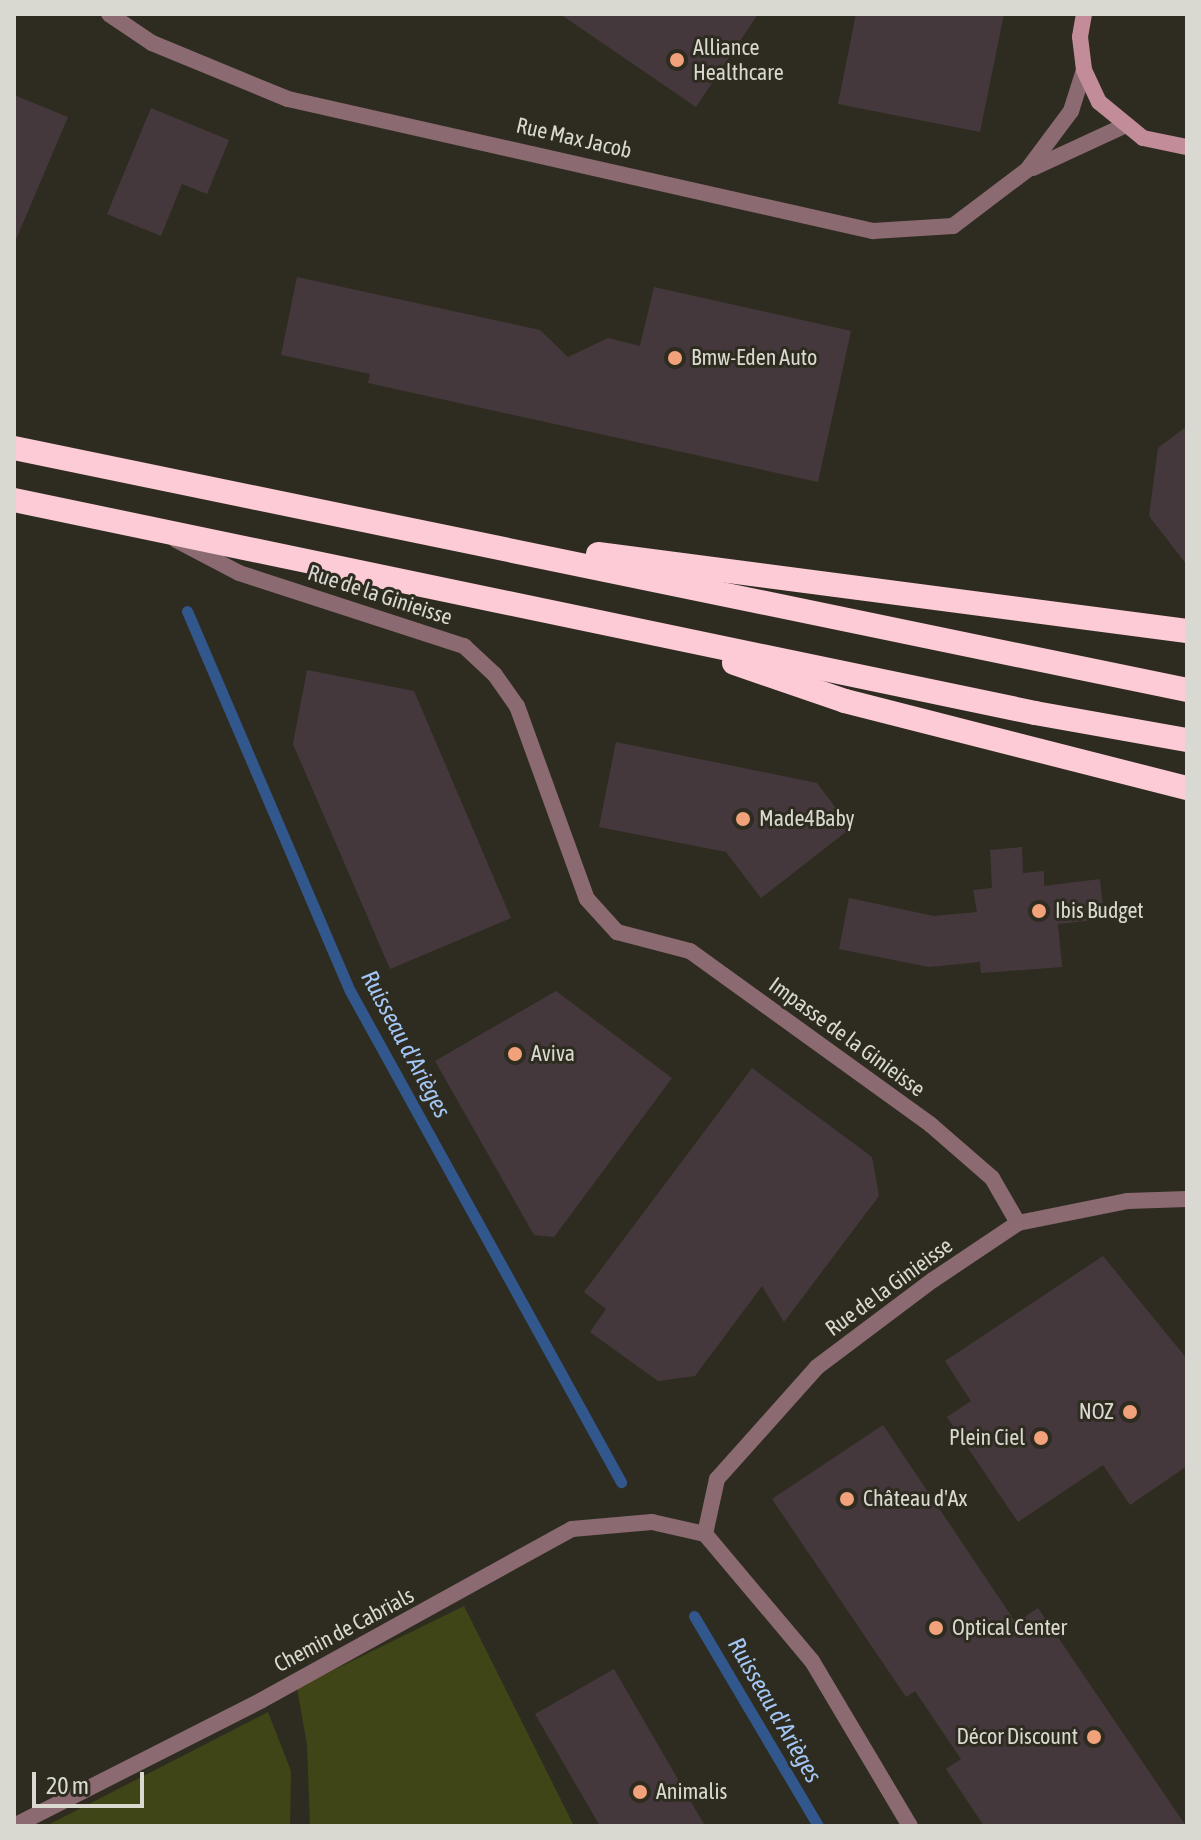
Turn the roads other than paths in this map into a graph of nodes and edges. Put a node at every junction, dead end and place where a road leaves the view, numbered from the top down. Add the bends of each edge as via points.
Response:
1 (109, 14) edge
2 (1084, 14) edge
3 (1084, 70) junction
4 (1124, 126) junction
5 (1187, 147) edge
6 (1027, 170) junction
7 (14, 448) edge
8 (14, 500) edge
9 (408, 527) junction
10 (157, 530) junction
11 (626, 627) junction
12 (1187, 631) edge
13 (1187, 690) edge
14 (1187, 740) edge
15 (1187, 788) edge
16 (617, 932) joint
17 (1187, 1199) edge
18 (1018, 1223) junction
19 (705, 1534) junction
20 (887, 1787) junction
21 (14, 1826) edge
22 (910, 1826) edge
23 (919, 1826) edge

1 - 6 street, Rue Max Jacob via 152,43 288,99 873,231 953,226
2 - 3 street
3 - 4 street via 1099,102
3 - 6 street, Rue Max Jacob via 1071,111
4 - 5 street via 1154,141
4 - 6 street, Rue Max Jacob
7 - 9 highway
8 - 10 highway
9 - 12 highway
9 - 13 highway
10 - 11 highway
10 - 16 street, Rue de la Ginieisse via 239,573 464,646 495,675 517,706 587,899
11 - 14 highway
11 - 15 highway via 845,701
16 - 18 street, Impasse de la Ginieisse via 690,951 918,1116 992,1178
17 - 18 street, Rue de la Ginieisse via 1127,1201
18 - 19 street, Rue de la Ginieisse via 817,1367 717,1479
19 - 20 street via 812,1661
19 - 21 street, Chemin de Cabrials via 652,1522 572,1529 262,1700
20 - 22 street
20 - 23 street

